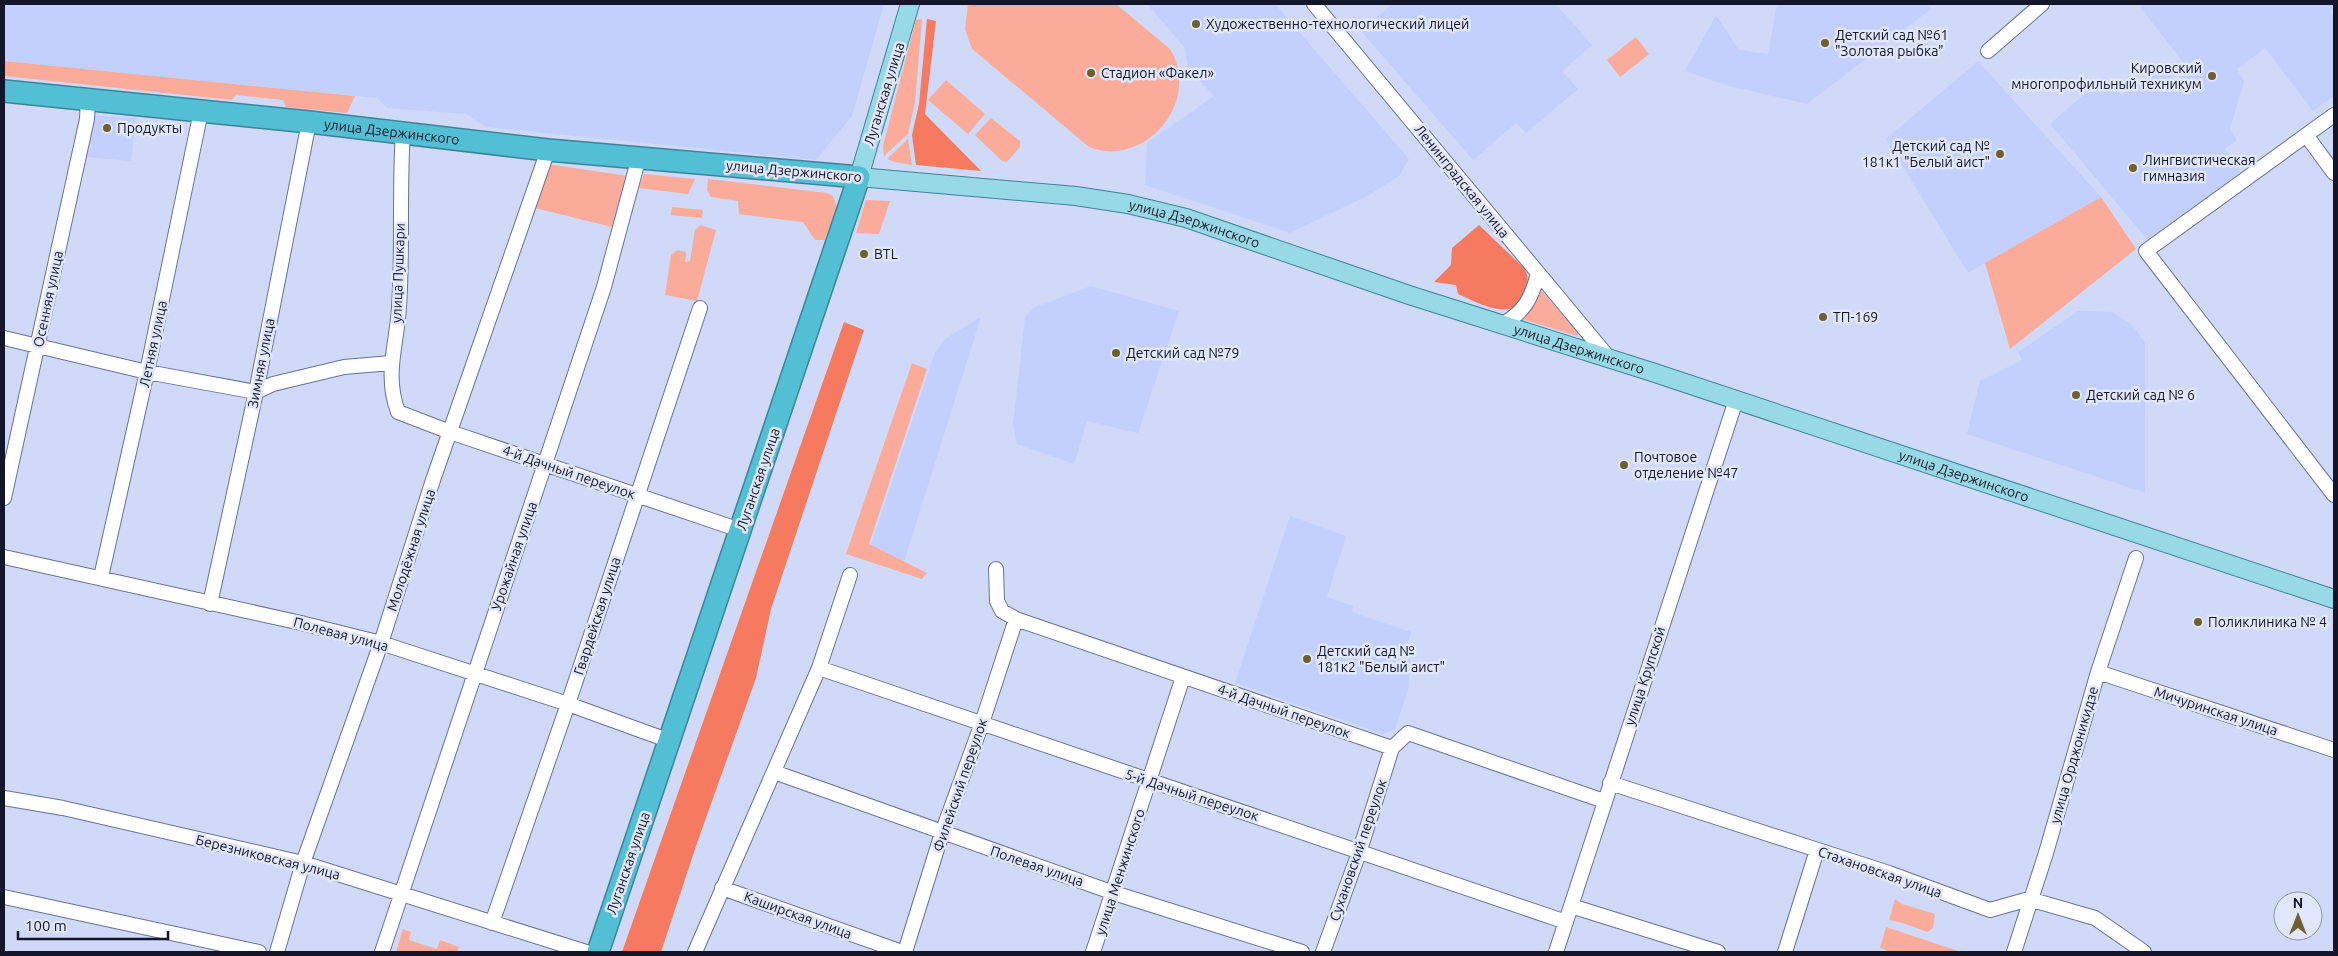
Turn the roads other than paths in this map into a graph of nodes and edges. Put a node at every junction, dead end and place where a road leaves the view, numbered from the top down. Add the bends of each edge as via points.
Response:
1 (910, 4) edge
2 (1314, 4) edge
3 (2042, 4) edge
4 (1988, 51) dead end
5 (4, 92) edge
6 (88, 99) junction
7 (201, 111) junction
8 (2334, 115) edge
9 (309, 122) junction
10 (403, 132) junction
11 (2306, 135) junction
12 (548, 150) junction
13 (638, 157) junction
14 (2334, 173) edge
15 (859, 177) junction
16 (1538, 274) junction
17 (700, 308) dead end
18 (1503, 324) junction
19 (4, 338) edge
20 (38, 347) junction
21 (1609, 358) junction
22 (391, 363) junction
23 (147, 372) junction
24 (256, 392) junction
25 (1736, 400) junction
26 (398, 412) joint
27 (450, 432) junction
28 (544, 464) junction
29 (637, 495) junction
30 (2334, 495) edge
31 (4, 498) edge
32 (740, 530) junction
33 (4, 557) edge
34 (2136, 558) dead end
35 (996, 568) dead end
36 (850, 575) dead end
37 (101, 577) junction
38 (2334, 599) edge
39 (210, 604) junction
40 (1016, 618) junction
41 (381, 643) junction
42 (819, 668) junction
43 (2098, 672) junction
44 (474, 674) junction
45 (1183, 677) junction
46 (568, 704) junction
47 (982, 723) junction
48 (670, 741) junction
49 (1392, 748) junction
50 (2334, 750) edge
51 (774, 772) junction
52 (1149, 781) junction
53 (1610, 783) junction
54 (4, 798) edge
55 (1604, 801) junction
56 (942, 833) junction
57 (1360, 850) junction
58 (1817, 850) junction
59 (303, 863) junction
60 (722, 888) junction
61 (1114, 893) junction
62 (401, 895) junction
63 (4, 897) edge
64 (2029, 899) junction
65 (1571, 906) junction
66 (1566, 922) junction
67 (492, 923) junction
68 (259, 952) edge
69 (277, 952) edge
70 (382, 952) edge
71 (586, 952) edge
72 (598, 952) edge
73 (695, 952) edge
74 (903, 952) edge
75 (1093, 952) edge
76 (1302, 952) edge
77 (1323, 952) edge
78 (1556, 952) edge
79 (1718, 952) edge
80 (1785, 952) edge
81 (2014, 952) edge
82 (2144, 952) edge

1 - 15 main road, Луганская улица
2 - 16 street, Ленинградская улица
3 - 4 street
5 - 6 highway, улица Дзержинского
6 - 7 highway, улица Дзержинского
6 - 20 street, Осенняя улица via 87,119
7 - 9 highway, улица Дзержинского
7 - 23 street, Летняя улица
8 - 11 street
9 - 10 highway, улица Дзержинского
9 - 24 street, Зимняя улица
10 - 12 highway, улица Дзержинского
10 - 22 street, улица Пушкари via 400,309
11 - 14 street
11 - 30 street via 2146,252
12 - 13 highway, улица Дзержинского
12 - 27 street, Молодёжная улица
13 - 15 highway, улица Дзержинского
13 - 28 street, Урожайная улица via 604,287
15 - 18 main road, улица Дзержинского via 1076,196 1156,210
15 - 32 highway, Луганская улица
16 - 18 street via 1524,309
16 - 21 street, Ленинградская улица
17 - 29 street, Гвардейская улица
18 - 21 main road, улица Дзержинского
19 - 20 street
20 - 23 street
20 - 31 street, Осенняя улица
21 - 25 main road, улица Дзержинского
22 - 24 street via 344,366 273,384
22 - 26 street, улица Пушкари
23 - 24 street
23 - 37 street, Летняя улица
24 - 39 street, Зимняя улица
25 - 38 main road, улица Дзержинского
25 - 53 street, улица Крупской
26 - 27 street, 4-й Дачный переулок
27 - 28 street, 4-й Дачный переулок
27 - 41 street, Молодёжная улица
28 - 29 street, 4-й Дачный переулок
28 - 44 street, Урожайная улица
29 - 32 street, 4-й Дачный переулок
29 - 46 street, Гвардейская улица
32 - 48 highway, Луганская улица
33 - 37 street, Полевая улица
34 - 43 street, улица Орджоникидзе
35 - 40 street, 4-й Дачный переулок via 997,601 1002,611
36 - 42 street
37 - 39 street, Полевая улица
39 - 41 street, Полевая улица
40 - 45 street, 4-й Дачный переулок
40 - 47 street, Филейский переулок
41 - 44 street, Полевая улица
41 - 59 street, Молодёжная улица
42 - 47 street, 5-й Дачный переулок
42 - 51 street
43 - 50 street, Мичуринская улица
43 - 64 street, улица Орджоникидзе via 2046,853
44 - 46 street, Полевая улица
44 - 62 street, Урожайная улица
45 - 49 street, 4-й Дачный переулок
45 - 52 street, улица Менжинского
46 - 48 street, Полевая улица
46 - 67 street, Гвардейская улица
47 - 52 street, 5-й Дачный переулок
47 - 56 street, Филейский переулок
48 - 72 highway, Луганская улица
49 - 55 street via 1408,732
49 - 57 street, Сухановский переулок
51 - 56 street, Полевая улица
51 - 60 street
52 - 57 street, 5-й Дачный переулок
52 - 61 street, улица Менжинского
53 - 55 street, улица Крупской
53 - 58 street, Стахановская улица
54 - 59 street, Березниковская улица via 63,808
55 - 65 street, улица Крупской
56 - 61 street, Полевая улица
56 - 74 street, Филейский переулок
57 - 66 street, 5-й Дачный переулок
57 - 77 street, Сухановский переулок
58 - 64 street, Стахановская улица via 1990,910
58 - 80 street
59 - 62 street, Березниковская улица
59 - 69 street, Молодёжная улица
60 - 73 street
60 - 74 street, Каширская улица
61 - 75 street, улица Менжинского
61 - 76 street, Полевая улица
62 - 67 street, Березниковская улица
62 - 70 street, Урожайная улица
63 - 68 street
64 - 81 street, улица Орджоникидзе
64 - 82 street via 2095,918
65 - 66 street, улица Крупской
65 - 79 street
66 - 78 street, улица Крупской
67 - 71 street, Березниковская улица

